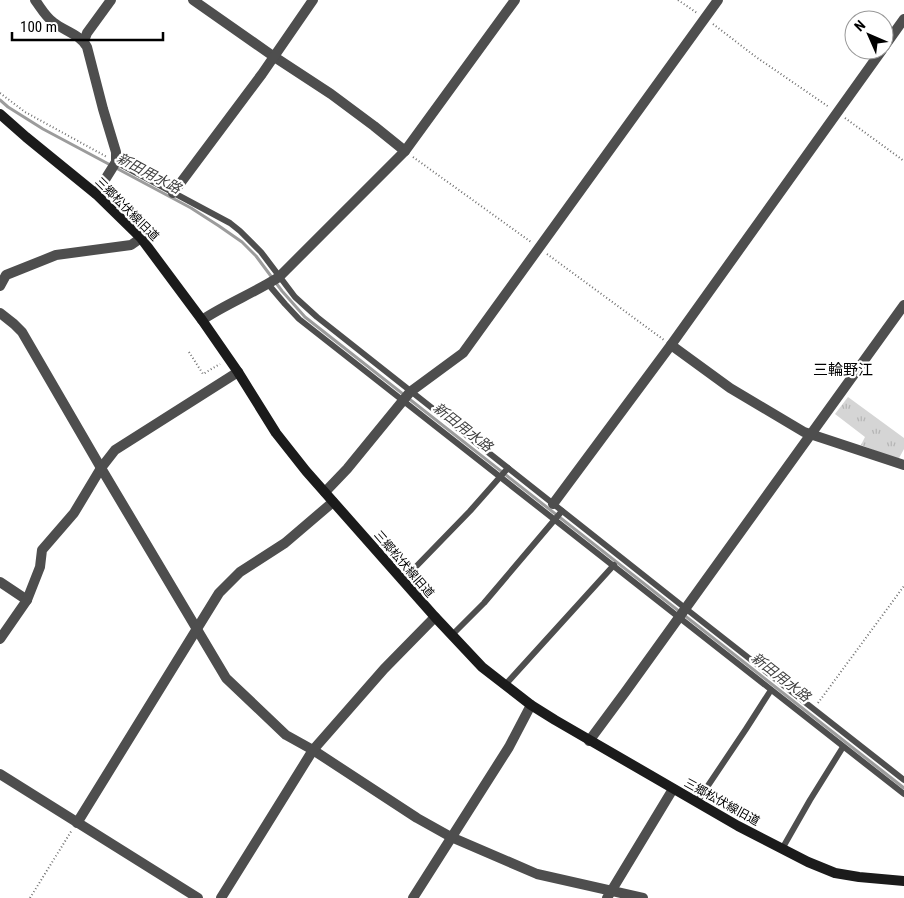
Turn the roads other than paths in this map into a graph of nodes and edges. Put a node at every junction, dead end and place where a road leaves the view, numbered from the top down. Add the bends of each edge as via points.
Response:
1 (36, 0) edge
2 (111, 0) edge
3 (193, 0) edge
4 (313, 0) edge
5 (515, 0) edge
6 (718, 0) edge
7 (904, 20) edge
8 (894, 34) edge
9 (84, 41) junction
10 (273, 56) junction
11 (875, 60) edge
12 (0, 114) edge
13 (405, 151) junction
14 (114, 166) junction
15 (174, 193) junction
16 (96, 194) junction
17 (141, 238) junction
18 (279, 277) junction
19 (268, 284) junction
20 (0, 286) edge
21 (904, 305) edge
22 (0, 313) edge
23 (202, 320) junction
24 (671, 345) junction
25 (238, 372) junction
26 (410, 392) junction
27 (402, 401) junction
28 (463, 434) junction
29 (811, 434) junction
30 (456, 442) junction
31 (904, 465) edge
32 (101, 468) junction
33 (508, 468) junction
34 (500, 477) junction
35 (324, 492) junction
36 (333, 502) junction
37 (558, 507) junction
38 (554, 520) junction
39 (614, 566) junction
40 (403, 580) junction
41 (0, 582) edge
42 (27, 600) junction
43 (685, 608) junction
44 (435, 617) junction
45 (679, 617) junction
46 (197, 629) junction
47 (452, 636) junction
48 (0, 639) edge
49 (505, 685) junction
50 (771, 690) junction
51 (531, 705) junction
52 (588, 741) junction
53 (843, 747) junction
54 (313, 750) junction
55 (0, 774) edge
56 (904, 780) edge
57 (674, 789) junction
58 (904, 794) edge
59 (696, 802) junction
60 (77, 823) junction
61 (451, 837) junction
62 (782, 849) junction
63 (904, 881) edge
64 (609, 895) edge
65 (198, 898) edge
66 (221, 898) edge
67 (412, 898) edge
68 (643, 898) edge

1 - 9 street via 53,22
2 - 9 street
3 - 10 street
4 - 10 street
5 - 13 street
6 - 26 street via 463,353
7 - 8 street
9 - 14 street via 116,152
10 - 13 street via 331,94
10 - 15 street
11 - 24 street
12 - 16 street, 三郷松伏線旧道
13 - 18 street
14 - 15 lane
14 - 16 street
15 - 18 lane via 230,223 261,252
16 - 17 street, 三郷松伏線旧道
17 - 20 street via 131,245 56,255 6,275
17 - 23 street, 三郷松伏線旧道
18 - 19 street
18 - 26 lane via 312,312
19 - 23 street
19 - 27 lane via 298,318
21 - 29 street
22 - 32 street via 22,332
23 - 25 street, 三郷松伏線旧道
24 - 29 street via 730,388
24 - 37 street
25 - 32 street via 115,450
25 - 35 street, 三郷松伏線旧道 via 284,443
26 - 27 street
26 - 28 lane
27 - 30 lane
27 - 35 street
28 - 30 lane
28 - 33 lane
29 - 31 street
29 - 43 street
30 - 34 lane
32 - 42 street via 74,513 42,550 40,568
32 - 46 street
33 - 34 lane
33 - 37 lane
34 - 38 lane
34 - 40 lane
35 - 36 street, 三郷松伏線旧道
36 - 40 street, 三郷松伏線旧道
36 - 46 street via 285,543 240,572 219,592
37 - 38 lane
37 - 43 lane
38 - 39 lane
38 - 47 lane
39 - 45 lane
39 - 49 lane
40 - 44 street, 三郷松伏線旧道
41 - 42 street
42 - 48 street
43 - 45 street
43 - 56 lane
44 - 47 street, 三郷松伏線旧道
44 - 54 street
45 - 50 lane
45 - 52 street
46 - 54 street via 226,678 286,735
46 - 60 street
47 - 49 street, 三郷松伏線旧道
49 - 51 street, 三郷松伏線旧道
50 - 53 lane
50 - 59 lane
51 - 52 street, 三郷松伏線旧道
51 - 61 street via 510,747
52 - 57 street, 三郷松伏線旧道
53 - 58 lane
53 - 62 lane
54 - 61 street
54 - 66 street
55 - 60 street
57 - 59 street, 三郷松伏線旧道
57 - 64 street
59 - 62 street, 三郷松伏線旧道
60 - 65 street
61 - 64 street via 537,874
61 - 67 street
62 - 63 street, 三郷松伏線旧道 via 835,873
64 - 68 street

